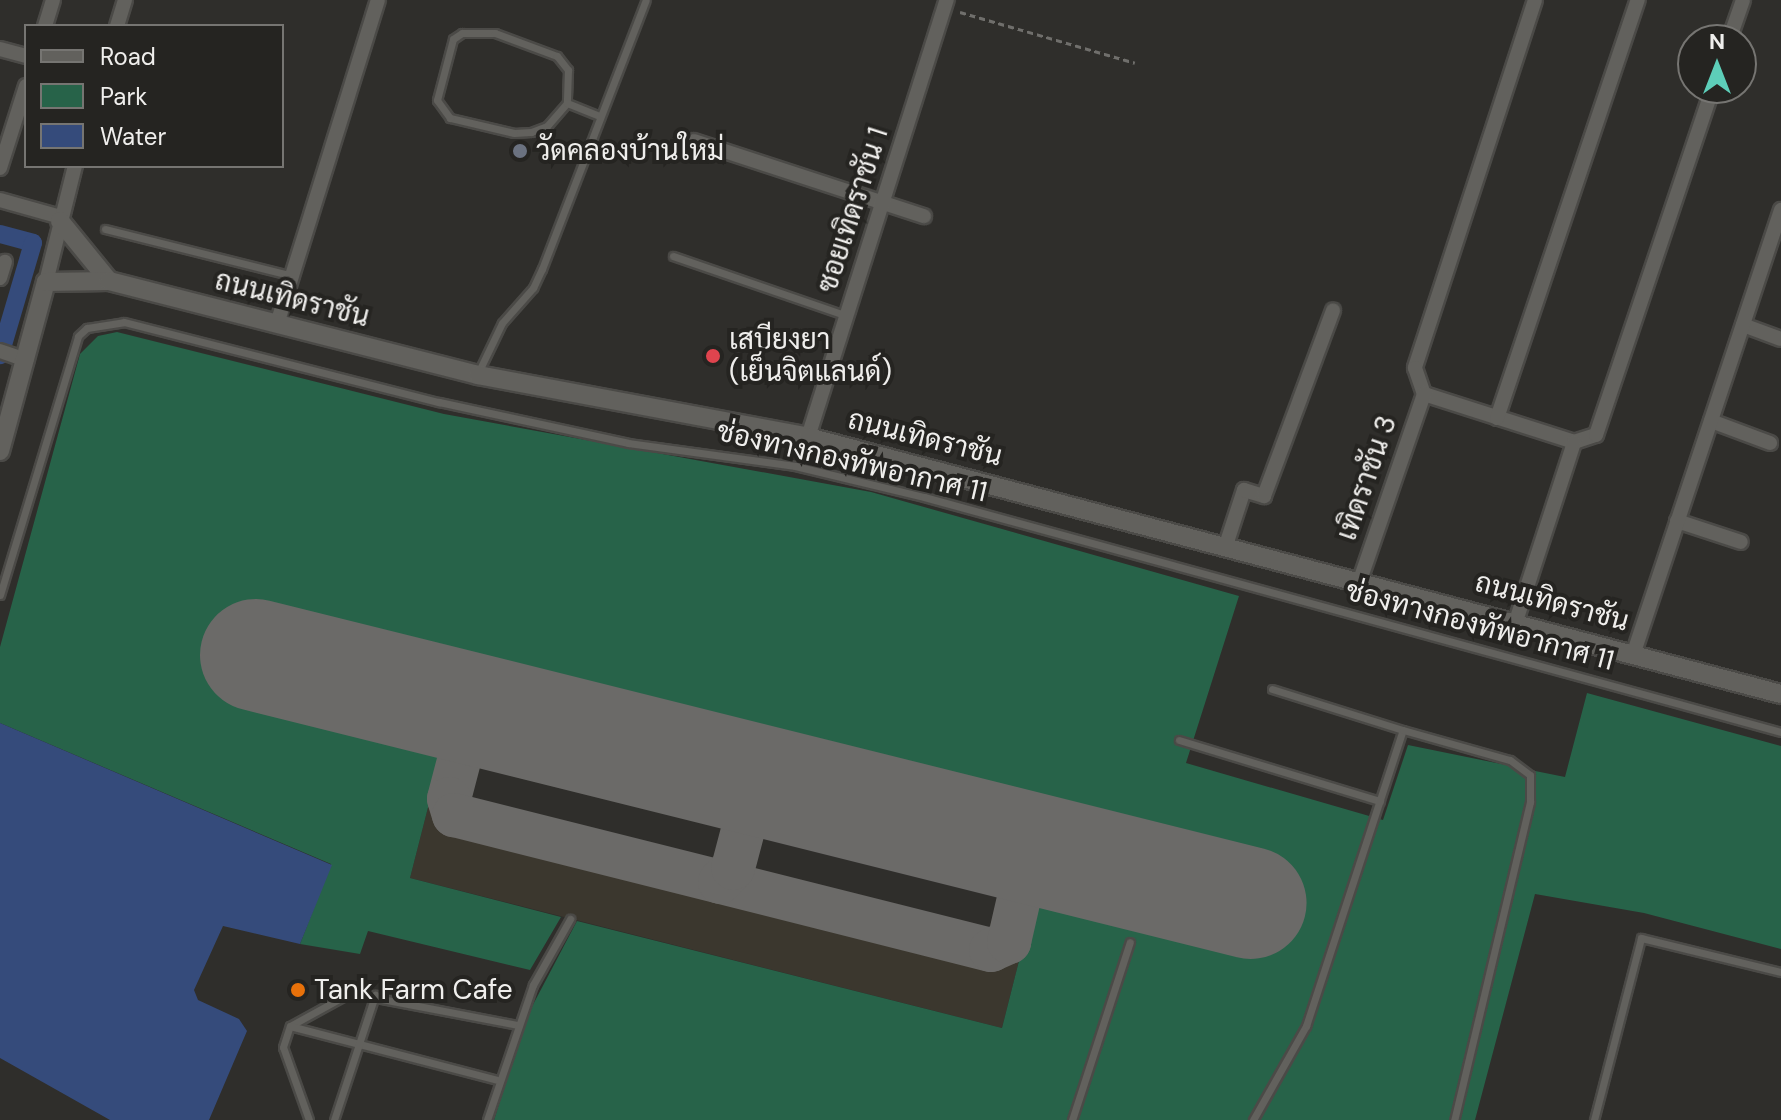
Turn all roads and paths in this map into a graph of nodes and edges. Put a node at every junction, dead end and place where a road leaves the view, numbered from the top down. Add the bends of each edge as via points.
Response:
1 (53, 0) edge
2 (125, 0) edge
3 (378, 0) edge
4 (646, 0) edge
5 (1535, 0) edge
6 (1638, 0) edge
7 (1743, 0) edge
8 (946, 4) edge
9 (46, 24) edge
10 (118, 24) edge
11 (1735, 24) edge
12 (0, 49) edge
13 (24, 55) edge
14 (1135, 63) dead end
15 (24, 91) edge
16 (567, 103) junction
17 (1708, 104) edge
18 (599, 116) junction
19 (694, 141) dead end
20 (4, 143) edge
21 (0, 168) edge
22 (74, 168) edge
23 (0, 200) edge
24 (883, 203) junction
25 (1781, 210) edge
26 (924, 216) dead end
27 (60, 219) junction
28 (105, 229) dead end
29 (1778, 230) edge
30 (673, 256) dead end
31 (5, 262) dead end
32 (293, 276) junction
33 (0, 278) edge
34 (109, 281) junction
35 (46, 282) junction
36 (1333, 310) dead end
37 (847, 316) junction
38 (277, 324) junction
39 (1743, 325) junction
40 (1781, 339) edge
41 (13, 355) edge
42 (478, 375) junction
43 (1424, 394) junction
44 (1497, 418) junction
45 (1711, 421) junction
46 (808, 437) junction
47 (1574, 442) junction
48 (1770, 443) dead end
49 (0, 451) edge
50 (1677, 521) junction
51 (1741, 542) dead end
52 (1226, 545) junction
53 (1360, 580) junction
54 (0, 595) edge
55 (1516, 621) junction
56 (1634, 652) junction
57 (1272, 689) dead end
58 (1781, 694) edge
59 (1403, 730) junction
60 (1781, 732) edge
61 (1179, 740) dead end
62 (1380, 801) junction
63 (570, 919) dead end
64 (1130, 942) dead end
65 (1781, 972) edge
66 (375, 995) junction
67 (517, 1025) junction
68 (290, 1026) junction
69 (357, 1044) junction
70 (497, 1080) junction
71 (309, 1120) edge
72 (334, 1120) edge
73 (487, 1120) edge
74 (1072, 1120) edge
75 (1253, 1120) edge
76 (1454, 1120) edge
77 (1594, 1120) edge

1 - 9 street
2 - 10 street
3 - 32 street
4 - 18 lane
5 - 43 street via 1415,368
6 - 44 street
7 - 11 street
8 - 14 path
8 - 24 street, ซอยเทิดราชัน 1
12 - 13 street
15 - 20 street
16 - 16 lane via 547,126 531,132 450,118 437,100 453,39 462,33 495,33 557,56 568,70
16 - 18 lane
17 - 47 street via 1596,435
18 - 42 lane via 538,278 502,323
19 - 24 street
20 - 21 street
22 - 27 street
23 - 27 street
24 - 26 street
24 - 37 street, ซอยเทิดราชัน 1
25 - 29 street
27 - 34 street
27 - 35 street
28 - 32 lane
29 - 39 street
30 - 37 lane
31 - 33 street
32 - 38 street
34 - 35 street, ถนนเทิดราชัน
34 - 38 street, ถนนเทิดราชัน
35 - 41 street
36 - 52 street via 1264,496 1244,490
37 - 46 street, ซอยเทิดราชัน 1
38 - 42 street, ถนนเทิดราชัน
39 - 40 street
39 - 45 street
41 - 49 street
42 - 46 street, ถนนเทิดราชัน
43 - 44 street
43 - 53 street, เทิดราชัน 3
44 - 47 street
45 - 48 street
45 - 50 street
46 - 52 street, ถนนเทิดราชัน
47 - 55 street
50 - 51 street
50 - 56 street
52 - 53 street, ถนนเทิดราชัน
53 - 55 street, ถนนเทิดราชัน
54 - 60 lane, ช่องทางกองทัพอากาศ 11 via 78,336 87,328 124,322 439,402 628,443 795,466 924,497
55 - 56 street, ถนนเทิดราชัน
56 - 58 street, ถนนเทิดราชัน
57 - 59 lane
59 - 62 lane
59 - 76 lane via 1510,760 1530,775 1530,802
61 - 62 lane
62 - 75 lane via 1306,1026
63 - 67 lane
64 - 74 lane
65 - 77 lane via 1641,938
66 - 67 lane
66 - 68 lane via 350,993
66 - 69 lane
67 - 70 lane
68 - 69 lane
68 - 71 lane via 283,1047
69 - 70 lane
69 - 72 lane
70 - 73 lane

